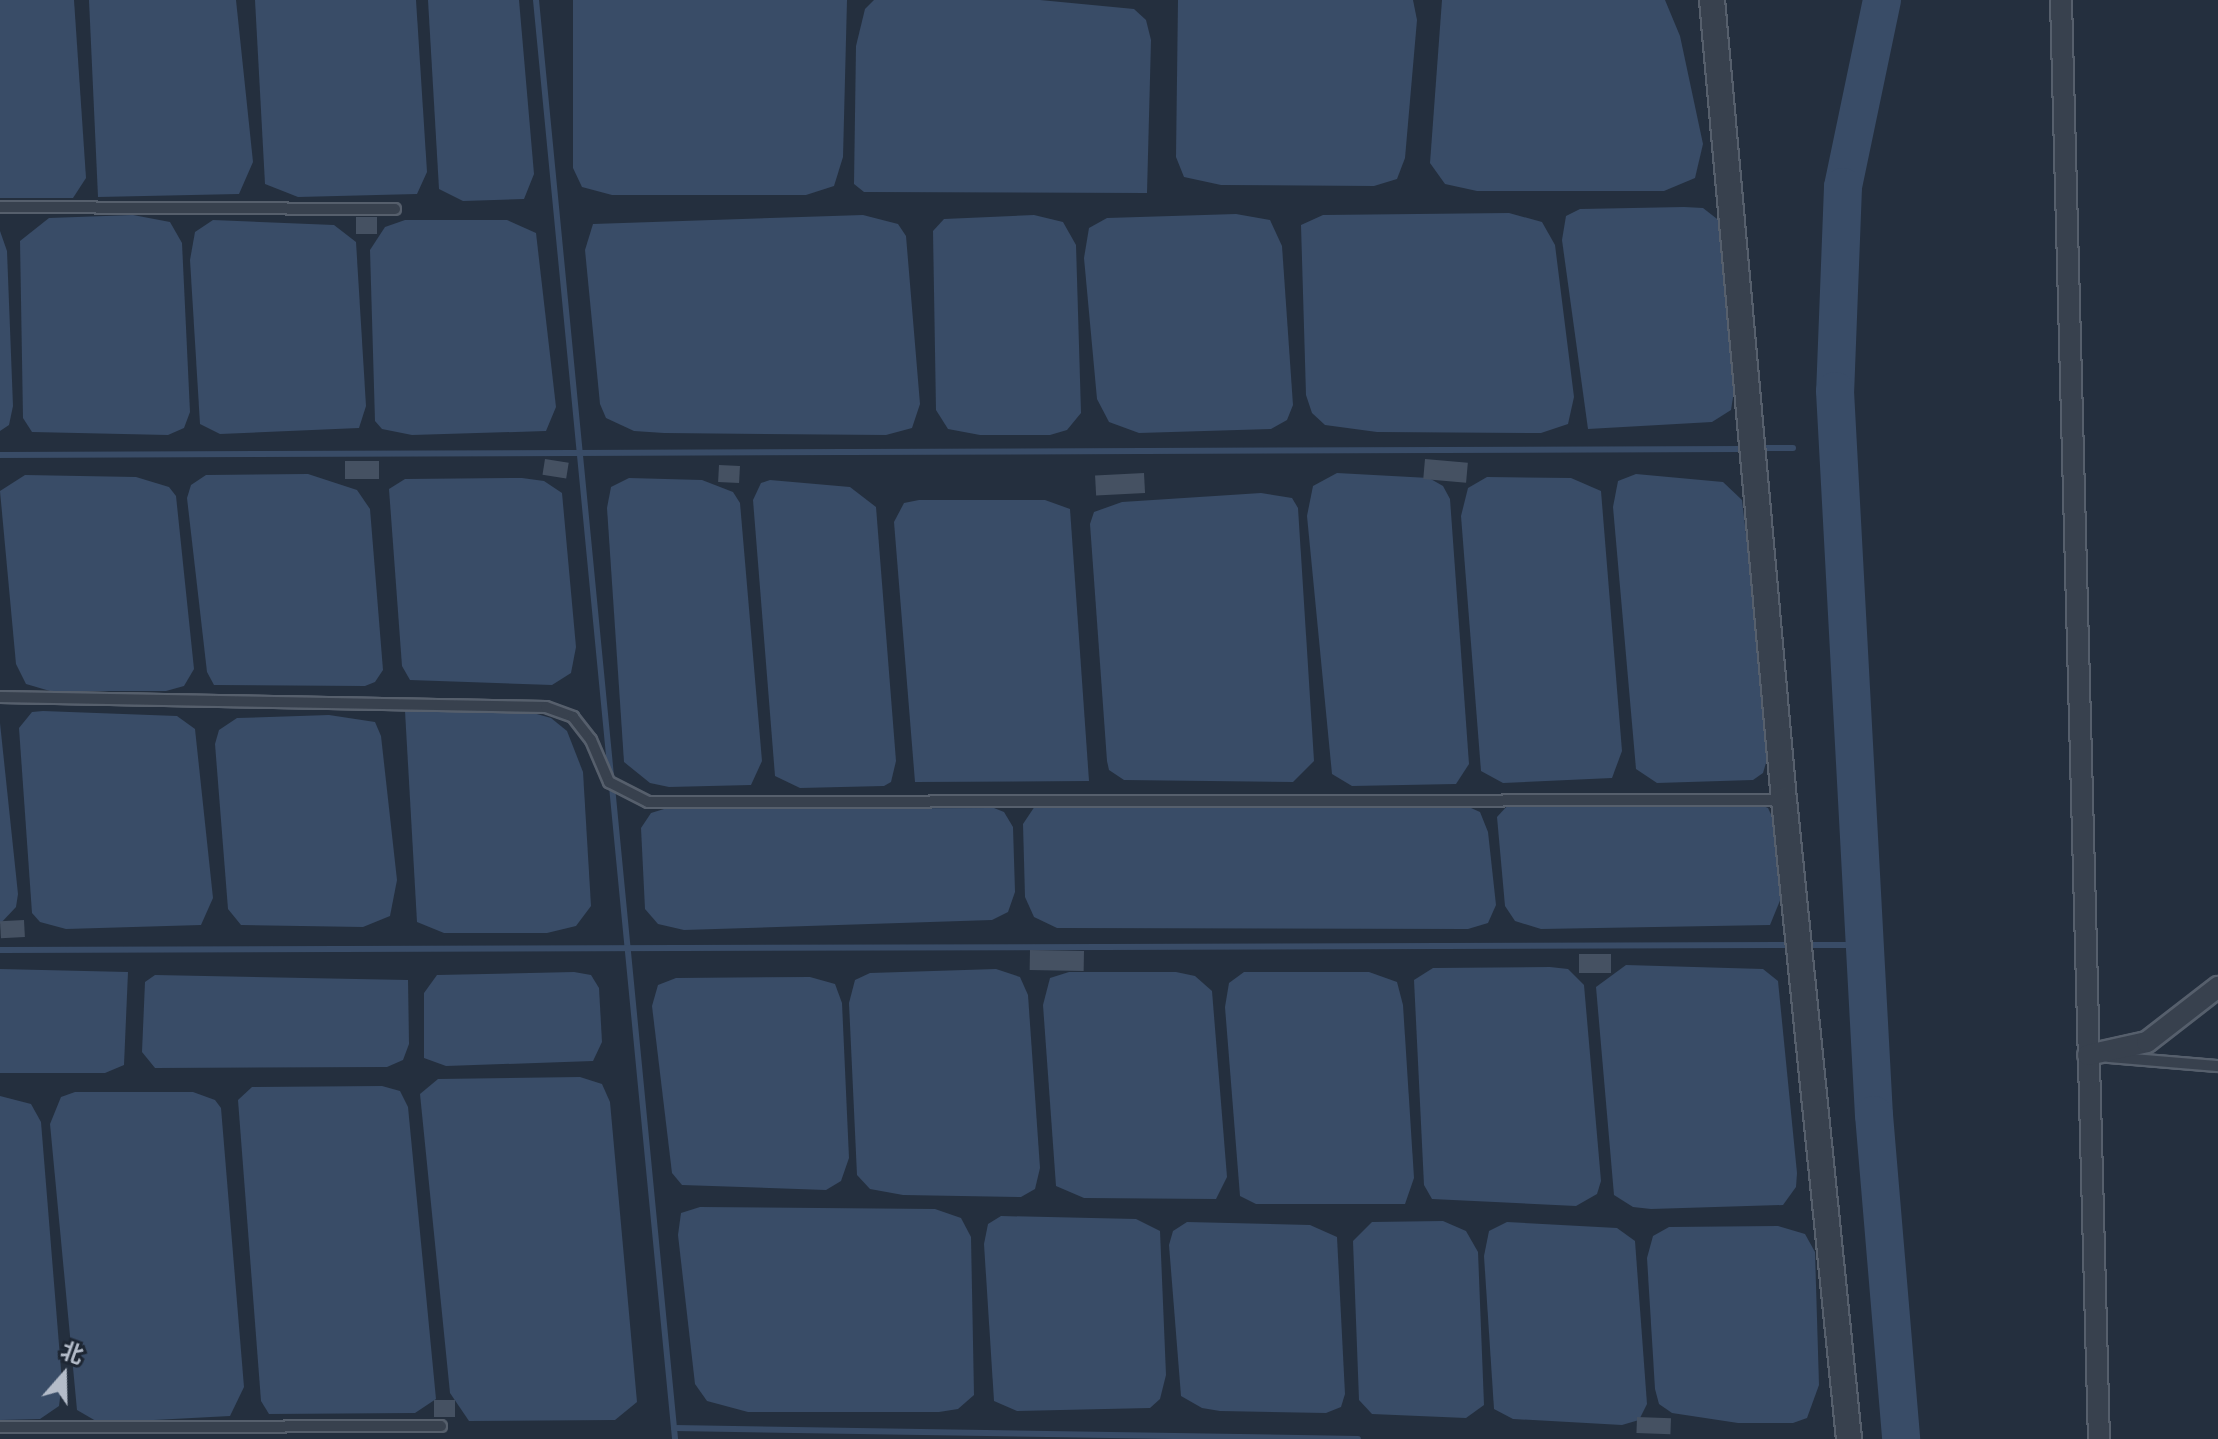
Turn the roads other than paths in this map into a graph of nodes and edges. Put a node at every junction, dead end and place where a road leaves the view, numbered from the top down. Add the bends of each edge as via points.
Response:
1 (1712, 0) edge
2 (2061, 0) edge
3 (0, 207) edge
4 (395, 209) dead end
5 (0, 697) edge
6 (1784, 800) junction
7 (2218, 987) edge
8 (2088, 1055) junction
9 (2218, 1066) edge
10 (441, 1426) dead end
11 (0, 1427) edge
12 (1849, 1439) edge
13 (2099, 1439) edge

1 - 6 street
2 - 8 street
3 - 4 lane
5 - 6 lane via 546,707 573,717 591,740 609,782 648,802
6 - 12 street
7 - 8 street via 2147,1042
8 - 9 lane
8 - 13 street
10 - 11 lane

